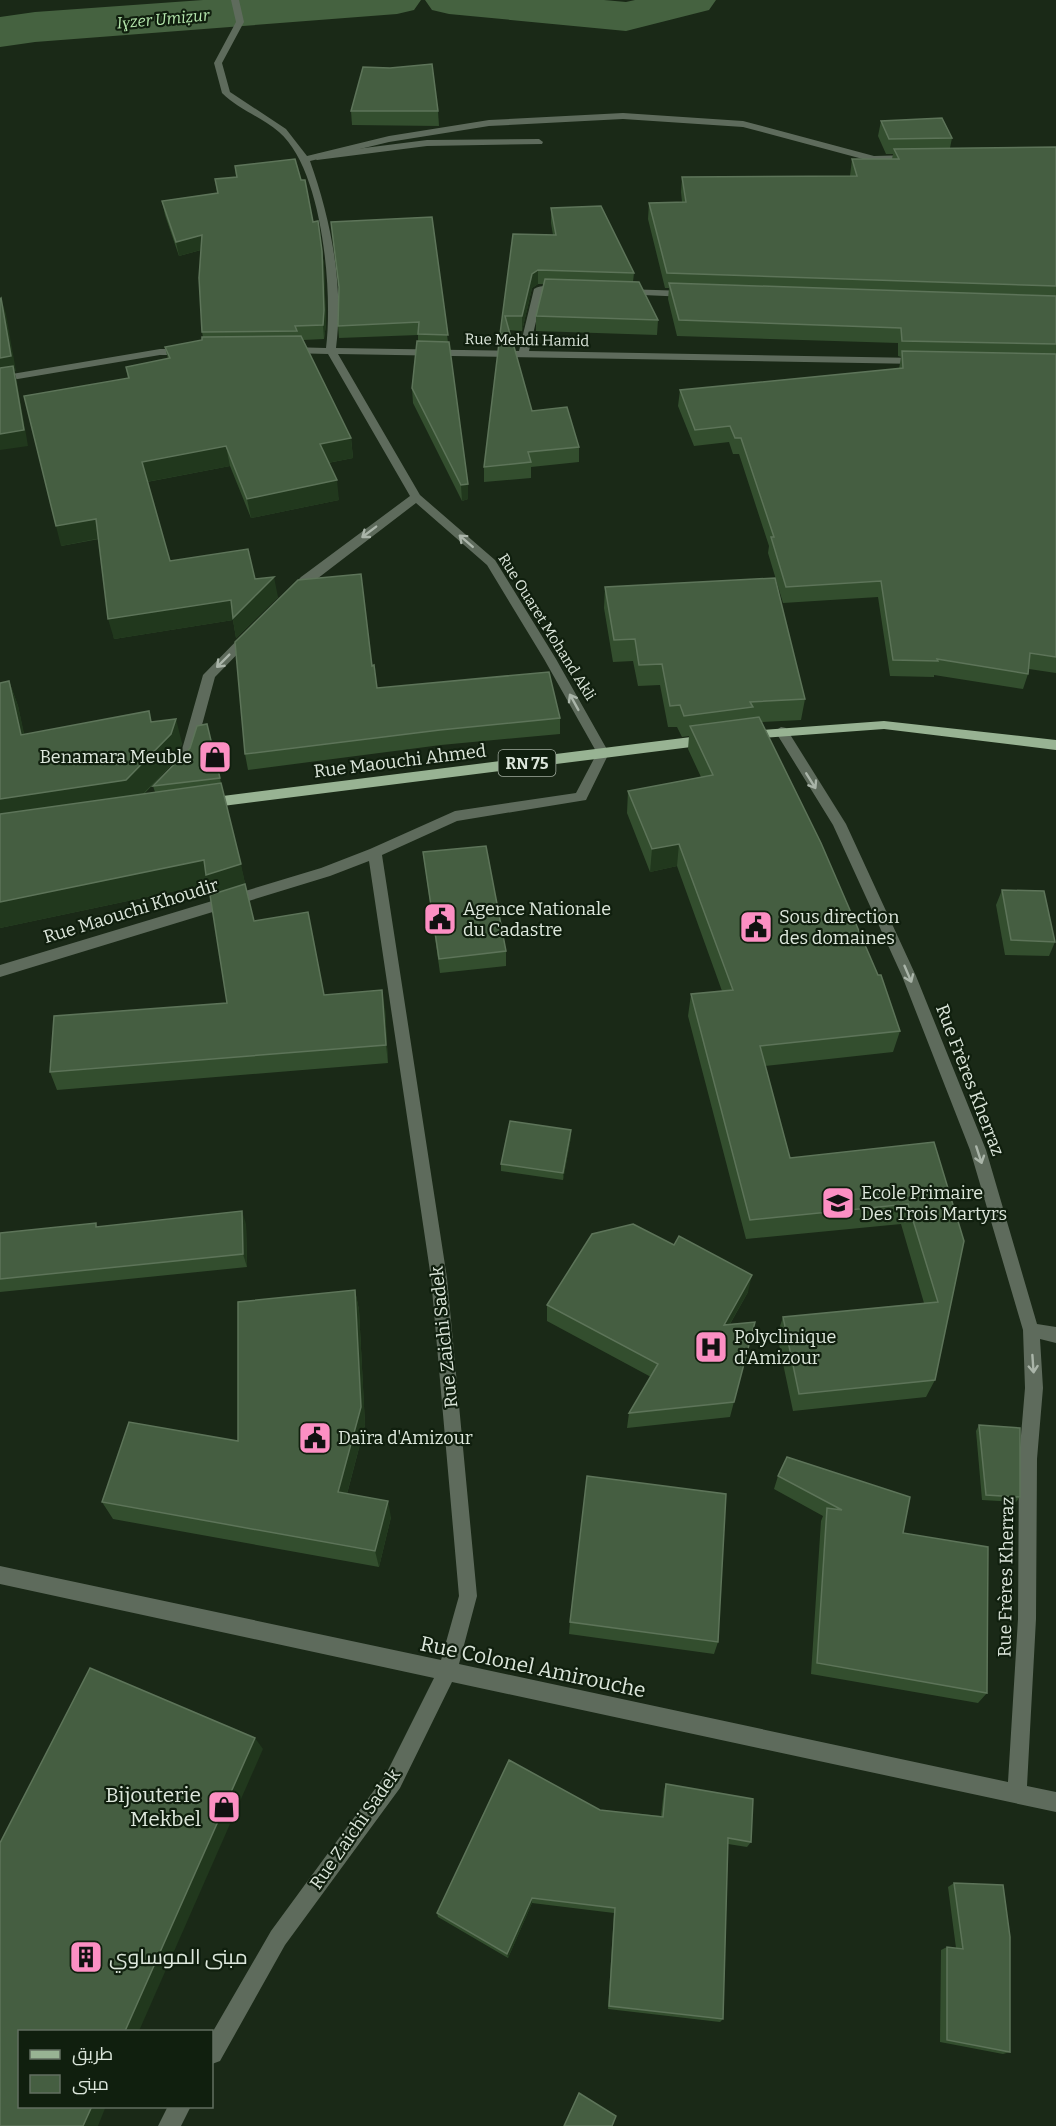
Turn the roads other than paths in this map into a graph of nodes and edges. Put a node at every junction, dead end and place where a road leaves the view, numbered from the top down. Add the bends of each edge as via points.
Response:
1 (235, 0) edge
2 (539, 142) dead end
3 (920, 158) edge
4 (305, 159) junction
5 (575, 291) edge
6 (610, 292) edge
7 (704, 295) edge
8 (332, 350) junction
9 (274, 351) edge
10 (194, 352) edge
11 (523, 355) junction
12 (933, 362) edge
13 (0, 378) edge
14 (416, 497) junction
15 (281, 604) edge
16 (257, 627) edge
17 (780, 731) junction
18 (1056, 745) edge
19 (603, 753) junction
20 (169, 778) edge
21 (195, 804) edge
22 (375, 853) junction
23 (0, 971) edge
24 (1030, 1330) junction
25 (1056, 1335) edge
26 (0, 1575) edge
27 (447, 1672) junction
28 (1017, 1793) junction
29 (1056, 1802) edge
30 (213, 2051) edge
31 (179, 2108) edge
32 (169, 2126) edge

1 - 4 street via 240,22 218,63 226,93 283,131
2 - 4 street via 427,143
3 - 4 street via 874,159 743,124 623,116 489,123 388,139
4 - 8 street via 328,245 335,318
5 - 11 street via 539,289
6 - 7 street
8 - 9 street, Rue Mehdi Hamid
8 - 11 street, Rue Mehdi Hamid
8 - 14 street, Rue Ouaret Mohand Akli
10 - 13 street via 160,352
11 - 12 street, Rue Mehdi Hamid
14 -> 15 street via 305,580
19 -> 14 street, Rue Ouaret Mohand Akli via 491,562
16 -> 20 street via 209,675 185,762
17 - 18 main road, Rue Maouchi Ahmed / RN 75 via 884,725
17 - 19 main road, Rue Maouchi Ahmed / RN 75
17 -> 24 street, Rue Frères Kherraz via 838,824 909,976 978,1150
19 - 21 main road, Rue Maouchi Ahmed / RN 75
19 - 22 street via 581,796 455,816
22 - 23 street, Rue Maouchi Khoudir via 325,872
22 - 27 street, Rue Zaichi Sadek via 446,1337 468,1596
24 - 25 street
24 -> 28 street, Rue Frères Kherraz via 1034,1388 1028,1459 1027,1619
26 - 27 street, Rue Colonel Amirouche
27 - 28 street, Rue Colonel Amirouche
27 - 30 street, Rue Zaichi Sadek via 393,1781 278,1938
28 - 29 street, Rue Colonel Amirouche
31 - 32 street

